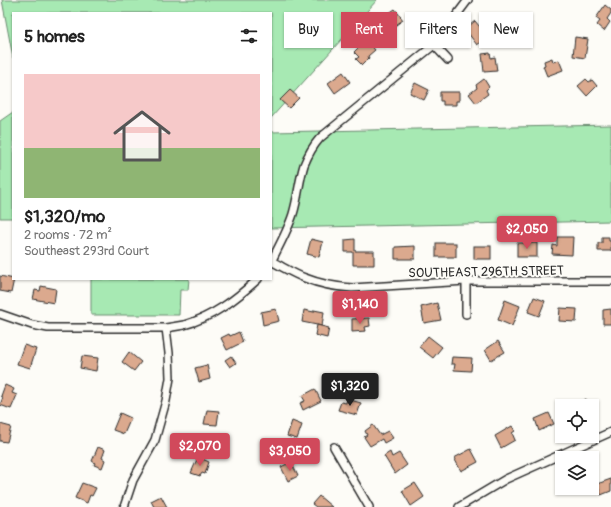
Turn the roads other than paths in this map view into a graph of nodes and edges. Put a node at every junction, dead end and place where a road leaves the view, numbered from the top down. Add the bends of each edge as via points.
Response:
1 (468, 0) edge
2 (459, 12) edge
3 (430, 48) edge
4 (437, 48) edge
5 (448, 60) dead end
6 (272, 259) edge
7 (272, 262) edge
8 (257, 280) edge
9 (466, 281) junction
10 (611, 281) edge
11 (466, 314) dead end
12 (1, 316) edge
13 (166, 328) junction
14 (611, 432) edge
15 (334, 447) dead end
16 (124, 507) edge
17 (369, 507) edge
18 (459, 507) edge

1 - 2 street
3 - 6 street via 314,145 304,166 293,213
4 - 5 street
7 - 9 street, SOUTHEAST 296TH STREET via 304,278 340,287
8 - 13 street via 233,301 210,315 184,325
9 - 10 street, SOUTHEAST 296TH STREET
9 - 11 street
12 - 13 street via 48,328
13 - 16 street via 170,378 166,401 155,440 133,480
14 - 18 street via 506,479
15 - 17 street

